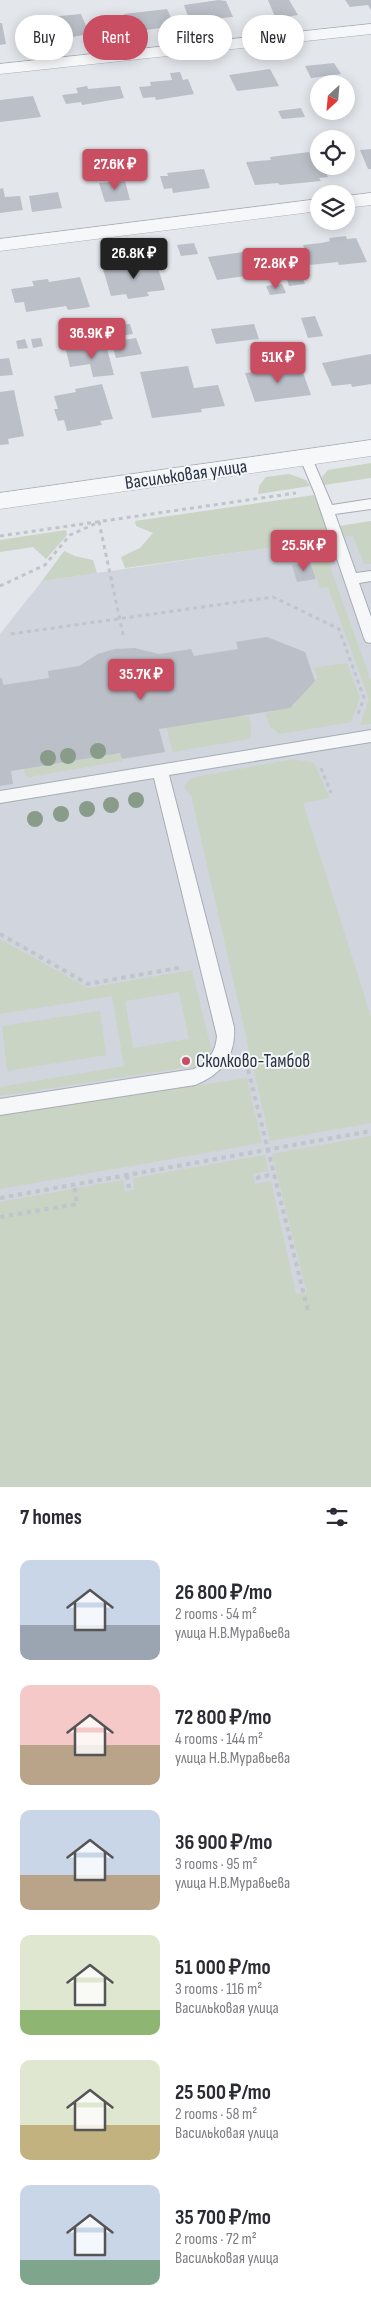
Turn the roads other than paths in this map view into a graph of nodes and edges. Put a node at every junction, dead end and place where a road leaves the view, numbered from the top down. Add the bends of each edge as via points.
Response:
1 (371, 29) edge
2 (0, 69) edge
3 (371, 199) edge
4 (355, 201) edge
5 (310, 207) edge
6 (0, 245) edge
7 (371, 448) edge
8 (306, 458) junction
9 (0, 501) edge
10 (371, 504) edge
11 (326, 510) junction
12 (371, 576) edge
13 (350, 579) junction
14 (371, 638) edge
15 (371, 736) edge
16 (160, 770) junction
17 (0, 797) edge
18 (0, 1107) edge

1 - 2 street
3 - 4 street
5 - 6 street
7 - 8 street, Васильковая улица
8 - 9 street, Васильковая улица
8 - 11 lane
10 - 11 lane
11 - 13 lane
12 - 13 lane
13 - 14 lane
15 - 16 lane
16 - 17 lane
16 - 18 lane via 227,1036 222,1056 210,1070 195,1077

